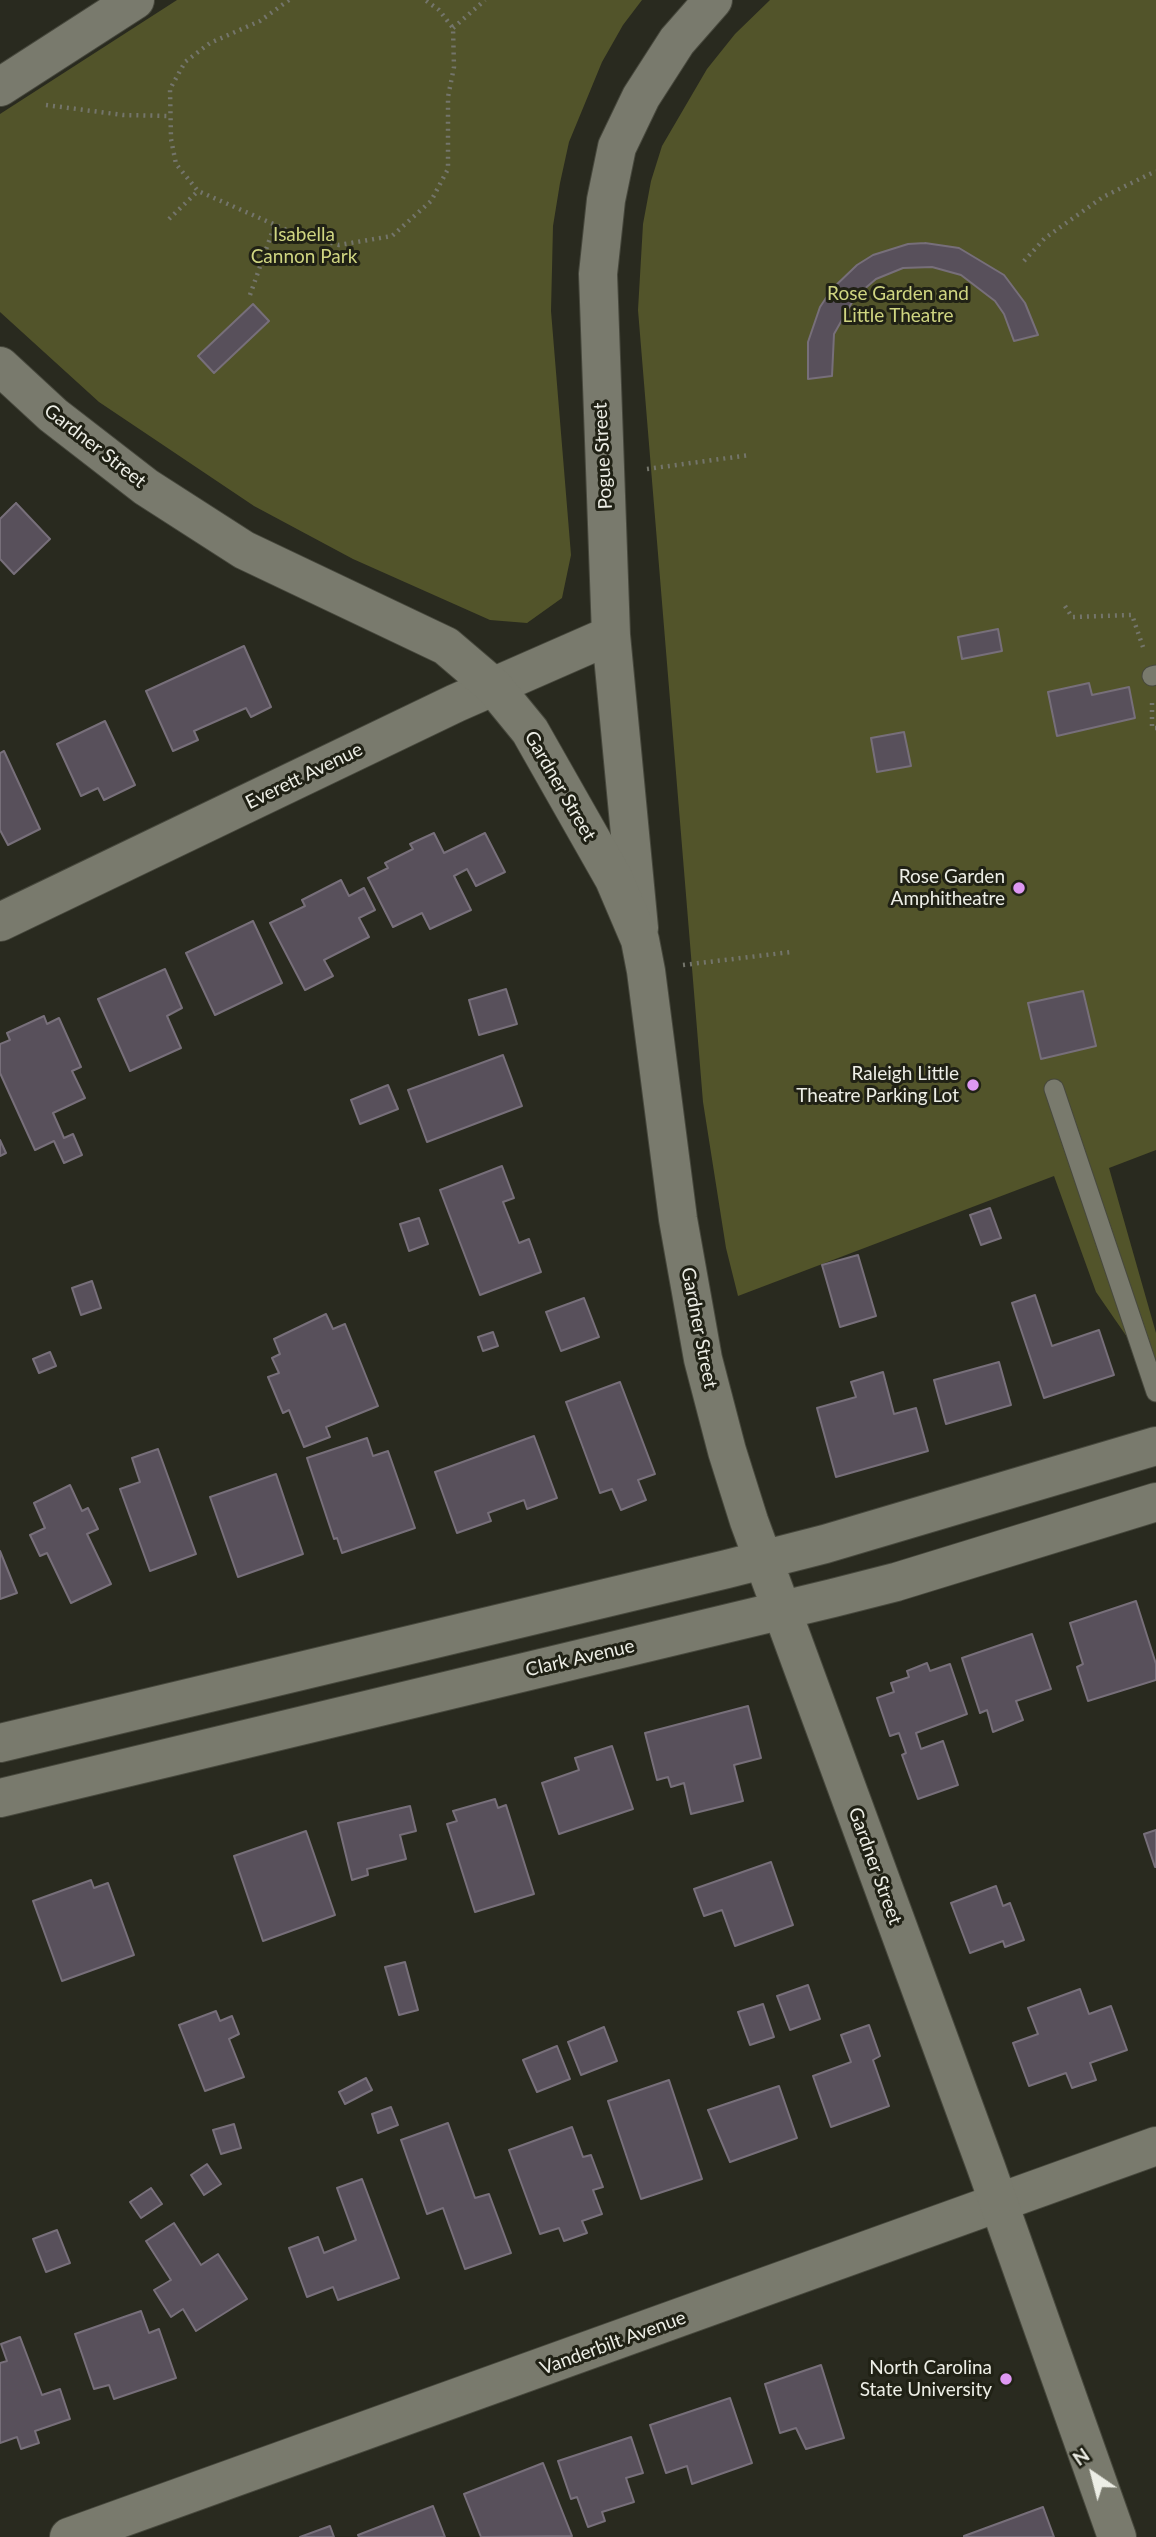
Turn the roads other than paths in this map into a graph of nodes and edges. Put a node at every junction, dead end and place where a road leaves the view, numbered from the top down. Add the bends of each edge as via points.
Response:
1 (135, 0) edge
2 (713, 0) edge
3 (0, 87) edge
4 (0, 366) edge
5 (611, 635) junction
6 (494, 687) junction
7 (0, 922) edge
8 (640, 940) junction
9 (1055, 1089) dead end
10 (1156, 1392) edge
11 (1156, 1446) edge
12 (1156, 1502) edge
13 (763, 1560) junction
14 (781, 1609) junction
15 (0, 1743) edge
16 (0, 1798) edge
17 (1156, 2146) edge
18 (998, 2203) junction
19 (69, 2537) edge
20 (1117, 2537) edge

1 - 3 street
2 - 5 street, Pogue Street via 677,41 641,97 617,147 606,200 598,274 598,351
4 - 6 street, Gardner Street via 52,415 157,494 244,551 446,646
5 - 6 street, Everett Avenue
5 - 8 street, Pogue Street
6 - 7 street, Everett Avenue
6 - 8 street, Gardner Street via 530,731 614,879
8 - 13 street, Gardner Street via 702,1359
9 - 10 lane
11 - 13 street
12 - 14 street, Clark Avenue via 896,1582
13 - 14 street, Gardner Street
13 - 15 street
14 - 16 street, Clark Avenue
14 - 18 street, Gardner Street
17 - 18 street, Vanderbilt Avenue
18 - 19 street, Vanderbilt Avenue
18 - 20 street, Gardner Street

